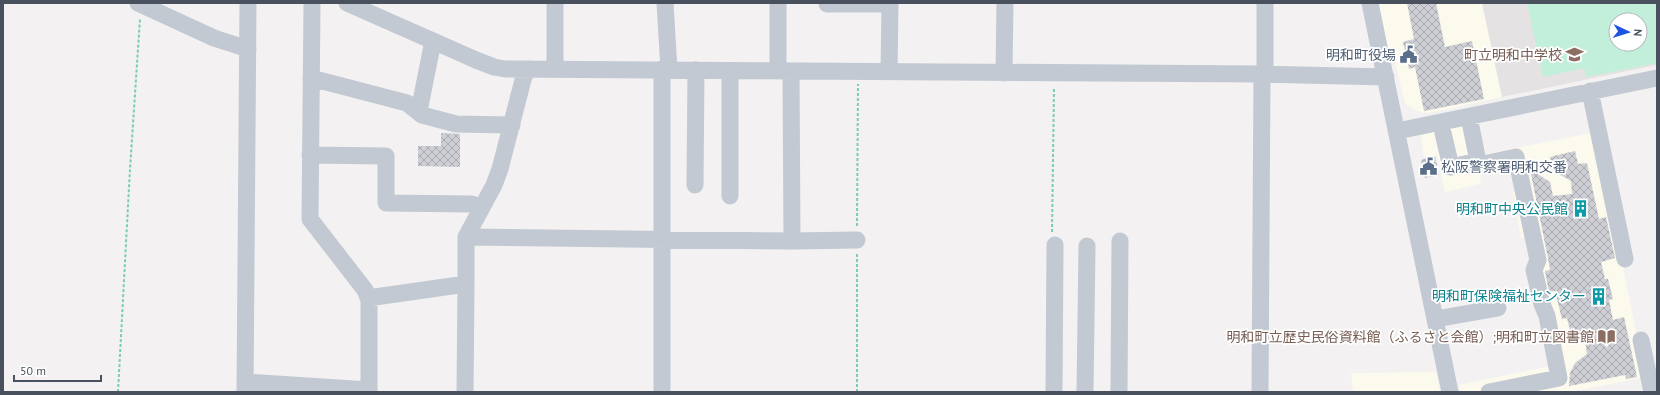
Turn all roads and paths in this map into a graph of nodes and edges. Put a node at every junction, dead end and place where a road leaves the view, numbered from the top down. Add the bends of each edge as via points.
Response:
1 (248, 3) edge
2 (312, 3) edge
3 (347, 3) edge
4 (555, 3) edge
5 (666, 3) edge
6 (778, 3) edge
7 (890, 3) edge
8 (1005, 3) edge
9 (1265, 3) edge
10 (1370, 3) edge
11 (139, 4) edge
12 (827, 4) edge
13 (433, 41) junction
14 (248, 49) junction
15 (529, 69) junction
16 (554, 69) junction
17 (666, 69) junction
18 (696, 70) junction
19 (730, 71) junction
20 (785, 71) junction
21 (889, 72) junction
22 (1004, 73) junction
23 (1054, 73) junction
24 (1263, 74) junction
25 (1386, 77) junction
26 (311, 78) junction
27 (1657, 78) edge
28 (1590, 91) junction
29 (419, 111) junction
30 (1469, 117) junction
31 (512, 125) junction
32 (1397, 131) junction
33 (1443, 133) dead end
34 (310, 155) junction
35 (1478, 161) junction
36 (695, 185) dead end
37 (730, 196) dead end
38 (482, 207) junction
39 (466, 237) junction
40 (661, 239) junction
41 (857, 240) dead end
42 (792, 241) junction
43 (1120, 241) dead end
44 (1055, 245) joint
45 (1087, 246) dead end
46 (1625, 259) dead end
47 (466, 284) junction
48 (368, 298) junction
49 (1498, 308) dead end
50 (1436, 319) junction
51 (1641, 340) dead end
52 (245, 387) edge
53 (369, 391) edge
54 (118, 392) edge
55 (465, 392) edge
56 (662, 392) edge
57 (1054, 392) edge
58 (1085, 392) edge
59 (1119, 392) edge
60 (1260, 392) edge
61 (1450, 392) edge
62 (1489, 392) edge
63 (1652, 392) edge

1 - 14 street
2 - 26 street
3 - 13 street
4 - 16 street
5 - 17 street
6 - 20 street
7 - 12 street
7 - 21 street
8 - 22 street
9 - 24 street
10 - 25 street
11 - 14 street via 214,38
11 - 54 path
13 - 15 street via 494,67
13 - 29 street
14 - 52 street
15 - 16 street
15 - 31 street via 524,76
16 - 17 street
17 - 18 street
17 - 40 street
18 - 19 street
18 - 36 street
19 - 20 street
19 - 37 street
20 - 21 street
20 - 42 street
21 - 22 street
22 - 23 street
23 - 24 street
23 - 44 path via 1052,239
24 - 25 street
24 - 60 street
25 - 32 street
26 - 29 street via 406,103
26 - 34 street
27 - 28 street
28 - 30 street
28 - 46 street
29 - 31 street via 422,115 456,124
30 - 32 street
30 - 35 street
31 - 38 street via 500,169
32 - 50 street
33 - 35 street via 1450,167
34 - 38 street via 386,156 386,203 471,204
34 - 48 street via 310,219 365,290
35 - 62 street via 1484,164 1516,157 1538,260 1534,270 1547,316 1559,378
38 - 39 street
39 - 40 street
39 - 47 street
40 - 42 street
40 - 56 street
41 - 42 street
43 - 59 street
44 - 57 street
45 - 58 street
47 - 48 street
47 - 55 street
48 - 53 street
49 - 50 street
50 - 61 street
51 - 63 street
52 - 53 street

